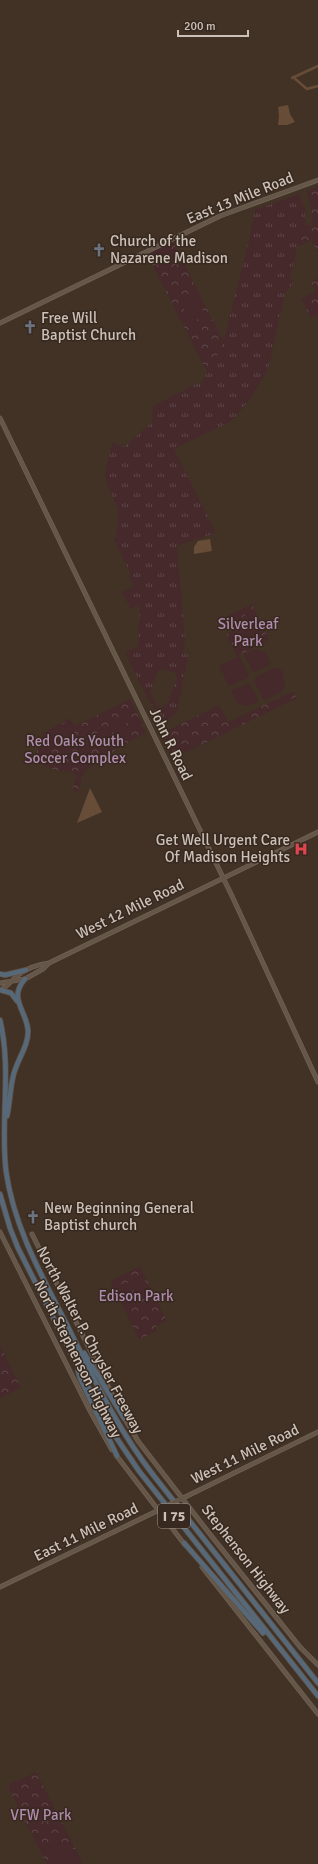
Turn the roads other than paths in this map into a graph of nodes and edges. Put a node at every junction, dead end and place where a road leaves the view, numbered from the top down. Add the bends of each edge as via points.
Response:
1 (318, 180) edge
2 (0, 323) edge
3 (0, 418) edge
4 (318, 832) edge
5 (222, 877) junction
6 (49, 963) junction
7 (26, 970) junction
8 (0, 974) edge
9 (25, 978) junction
10 (13, 980) junction
11 (0, 983) edge
12 (0, 990) edge
13 (19, 1004) junction
14 (0, 1020) edge
15 (318, 1082) edge
16 (4, 1130) junction
17 (0, 1194) edge
18 (0, 1232) edge
19 (32, 1234) dead end
20 (74, 1339) junction
21 (77, 1364) junction
22 (124, 1418) junction
23 (318, 1432) edge
24 (117, 1456) junction
25 (181, 1499) junction
26 (160, 1509) junction
27 (184, 1544) junction
28 (0, 1587) edge
29 (288, 1659) junction
30 (318, 1665) edge
31 (318, 1683) edge
32 (318, 1696) edge
33 (318, 1714) edge

1 - 2 main road, East 13 Mile Road via 220,216
3 - 5 main road, John R Road
4 - 5 main road, West 12 Mile Road
5 - 6 main road, West 12 Mile Road
5 - 15 main road, John R Road
6 - 7 main road, West 12 Mile Road
6 - 9 main road, West 12 Mile Road
7 - 8 highway
7 - 10 main road, West 12 Mile Road
9 - 10 main road, West 12 Mile Road
9 - 13 highway via 18,989
10 - 11 main road, West 12 Mile Road
10 - 12 main road, West 12 Mile Road
12 - 13 highway via 12,994
13 - 16 highway via 27,1026 27,1035 13,1075
14 - 16 highway, North Walter P. Chrysler Freeway / I 75 via 6,1064
16 - 20 highway, North Walter P. Chrysler Freeway / I 75 via 6,1172 16,1218 30,1253
17 - 21 highway, I 75 via 15,1241
18 - 24 main road, North Stephenson Highway via 94,1419
19 - 22 main road, Stephenson Highway
20 - 22 highway
20 - 31 highway, North Walter P. Chrysler Freeway / I 75 via 108,1407 140,1458
21 - 24 highway via 80,1378
21 - 29 highway, I 75 via 107,1424 127,1456
22 - 25 main road, Stephenson Highway
23 - 25 main road, West 11 Mile Road
24 - 26 main road, North Stephenson Highway
25 - 26 main road, East 11 Mile Road, bridge
25 - 30 main road, Stephenson Highway via 300,1647
26 - 27 main road, North Stephenson Highway
26 - 28 main road, East 11 Mile Road
27 - 29 highway
27 - 33 main road, North Stephenson Highway
29 - 32 highway, I 75

